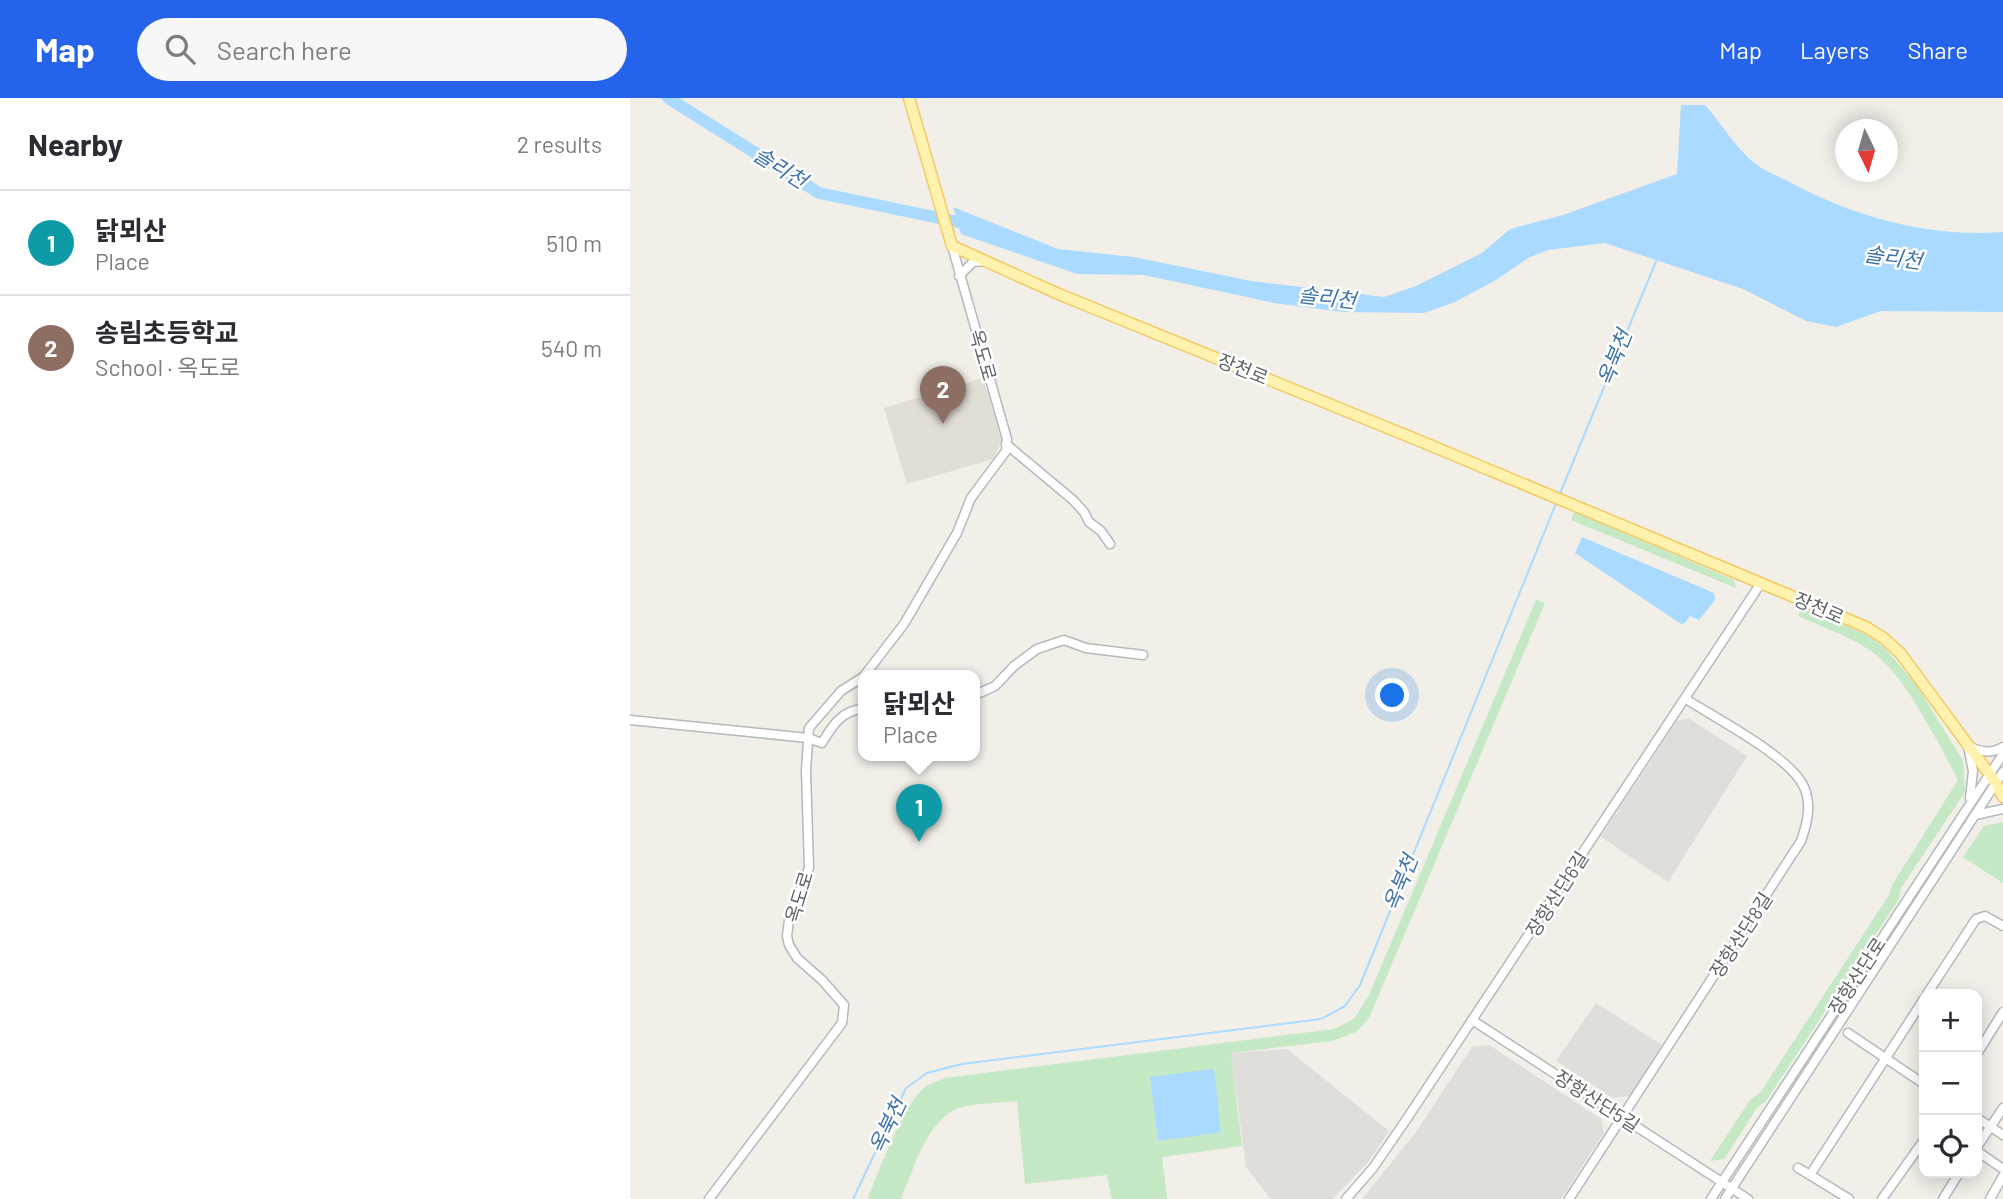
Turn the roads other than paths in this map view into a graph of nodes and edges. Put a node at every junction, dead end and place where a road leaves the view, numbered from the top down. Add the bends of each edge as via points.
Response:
1 (909, 98) edge
2 (951, 246) junction
3 (985, 261) junction
4 (959, 276) junction
5 (1006, 444) junction
6 (1110, 544) dead end
7 (1761, 583) junction
8 (1143, 655) dead end
9 (869, 670) edge
10 (858, 680) edge
11 (980, 693) edge
12 (1686, 699) junction
13 (858, 710) edge
14 (630, 720) edge
15 (808, 738) junction
16 (1968, 746) junction
17 (2003, 747) edge
18 (2003, 754) edge
19 (2003, 772) edge
20 (1993, 778) junction
21 (2003, 797) edge
22 (1968, 806) junction
23 (2003, 809) edge
24 (1975, 815) junction
25 (2003, 926) edge
26 (1930, 989) edge
27 (1850, 1007) junction
28 (1919, 1007) edge
29 (2003, 1012) edge
30 (1472, 1020) junction
31 (1848, 1033) junction
32 (1825, 1045) junction
33 (1978, 1052) edge
34 (1886, 1059) junction
35 (1919, 1081) edge
36 (2003, 1108) edge
37 (1622, 1117) junction
38 (1982, 1121) edge
39 (1991, 1127) junction
40 (2003, 1135) edge
41 (1982, 1141) edge
42 (1919, 1147) edge
43 (1982, 1153) edge
44 (1798, 1168) dead end
45 (2003, 1169) edge
46 (1810, 1174) junction
47 (2003, 1176) edge
48 (1956, 1178) edge
49 (1722, 1182) junction
50 (1732, 1188) junction
51 (709, 1199) edge
52 (1346, 1199) edge
53 (1569, 1199) edge
54 (1711, 1199) edge
55 (1725, 1199) edge
56 (1748, 1199) edge
57 (1849, 1199) edge
58 (1882, 1199) edge
59 (1943, 1199) edge
60 (1990, 1199) edge

1 - 2 main road
2 - 3 main road, 장천로
2 - 4 street, 옥도로
3 - 4 street via 973,262
3 - 7 main road, 장천로
4 - 5 street, 옥도로
5 - 6 street via 1073,500
5 - 9 street via 1006,451 971,498 957,533 904,624
7 - 12 street, 장항산단6길
7 - 16 main road, 장천로 via 1885,639
8 - 11 street via 1086,648 1064,640 1037,649 995,686
10 - 15 street via 841,691 809,728
12 - 30 street, 장항산단6길
12 - 37 street, 장항산단8길 via 1794,773 1804,788 1808,824
13 - 15 street via 843,715 822,743
14 - 15 street
15 - 51 street, 옥도로 via 809,868 789,920 789,946 844,1005 842,1023
16 - 17 street via 1983,752
16 - 20 main road, 장천로
16 - 22 street via 1973,771
18 - 20 street, 장항산단로
19 - 20 street, 장항산단로
20 - 21 main road, 장천로
20 - 22 street, 장항산단로
20 - 24 street, 장항산단로
22 - 49 street, 장항산단로
23 - 24 street
24 - 27 street, 장항산단로
25 - 26 street via 1985,916 1976,919
27 - 31 street
27 - 32 street, 장항산단로
28 - 34 street
29 - 33 street
30 - 37 street, 장항산단5길
30 - 52 street, 장항산단6길 via 1373,1168
31 - 32 street
31 - 34 street
32 - 50 street, 장항산단로
34 - 35 street
34 - 46 street
36 - 39 street
37 - 49 street, 장항산단5길
37 - 53 street, 장항산단8길
38 - 39 street
39 - 40 street
39 - 41 street
42 - 58 street
43 - 45 street
44 - 46 street
46 - 57 street
47 - 60 street
48 - 59 street
49 - 50 street, 장항산단5길
49 - 54 street, 장항산단로
50 - 55 street, 장항산단로
50 - 56 street, 장항산단5길

